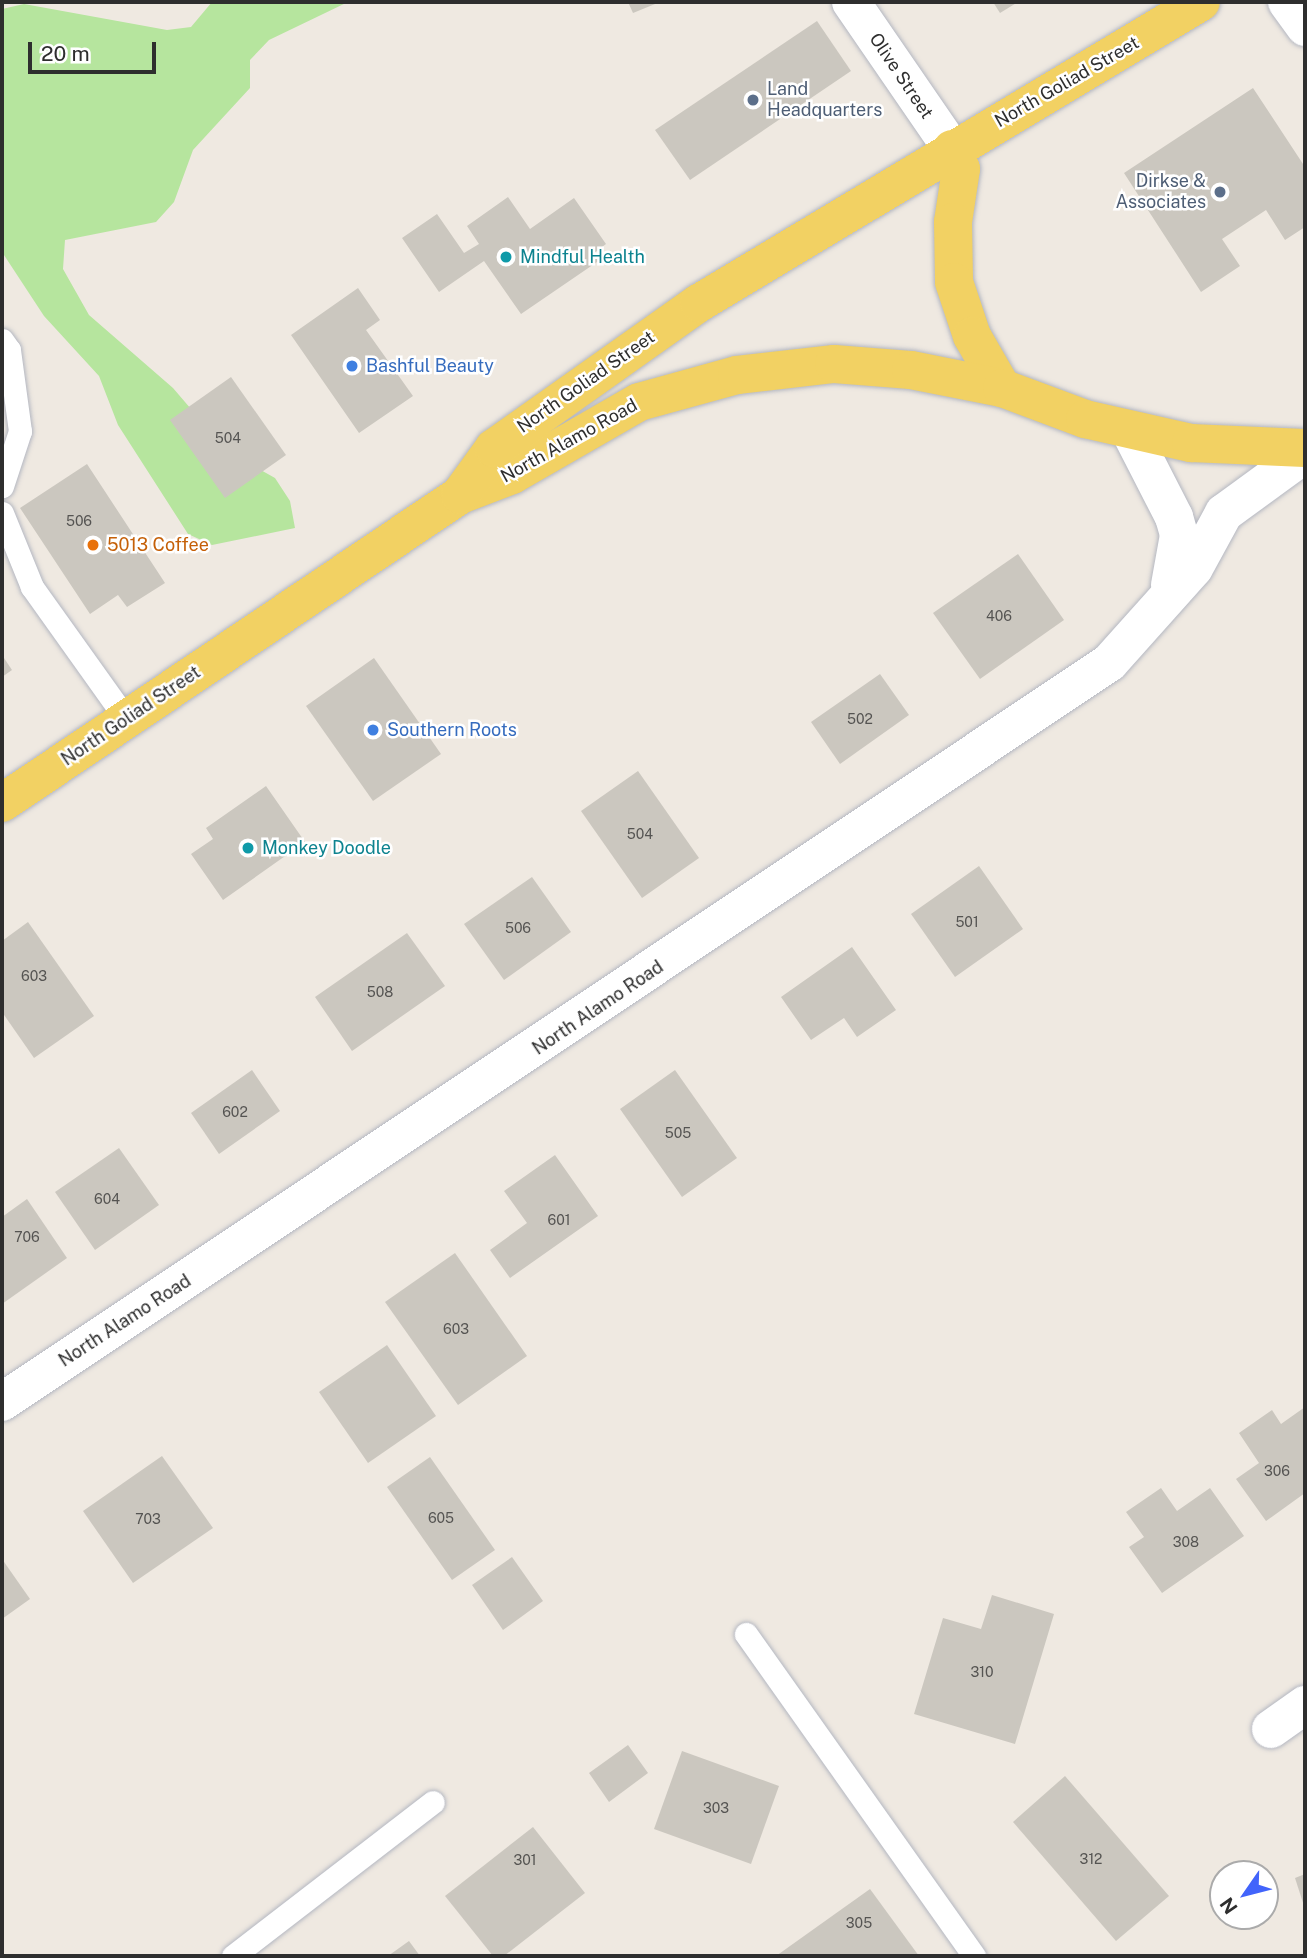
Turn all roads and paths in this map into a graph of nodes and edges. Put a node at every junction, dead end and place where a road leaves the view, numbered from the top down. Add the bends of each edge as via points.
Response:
1 (851, 2) edge
2 (1201, 2) edge
3 (1287, 2) edge
4 (1305, 27) edge
5 (952, 149) junction
6 (2, 340) edge
7 (1002, 388) junction
8 (1130, 431) junction
9 (1305, 448) edge
10 (1305, 454) edge
11 (2, 486) edge
12 (460, 495) junction
13 (2, 513) edge
14 (1170, 587) junction
15 (126, 719) junction
16 (2, 803) edge
17 (2, 1402) edge
18 (746, 1634) dead end
19 (1305, 1705) edge
20 (1271, 1729) dead end
21 (433, 1802) dead end
22 (233, 1956) edge
23 (974, 1956) edge

1 - 5 street, Olive Street
2 - 5 main road, North Goliad Street
3 - 4 street
5 - 7 main road via 961,169 953,222 954,282 972,336
5 - 12 main road, North Goliad Street via 598,371 494,448
6 - 11 lane via 9,350 20,431
7 - 8 main road, North Alamo Road
7 - 12 main road, North Alamo Road via 878,366 737,375 639,402 512,475
8 - 9 main road, North Alamo Road via 1191,443
8 - 14 street, North Alamo Road via 1179,535
10 - 14 street, North Alamo Road via 1224,513 1194,568
12 - 15 main road, North Goliad Street
13 - 15 lane via 32,587
14 - 17 street, North Alamo Road via 1109,663 1027,721
15 - 16 main road, North Goliad Street
18 - 23 lane
19 - 20 street
21 - 22 lane

